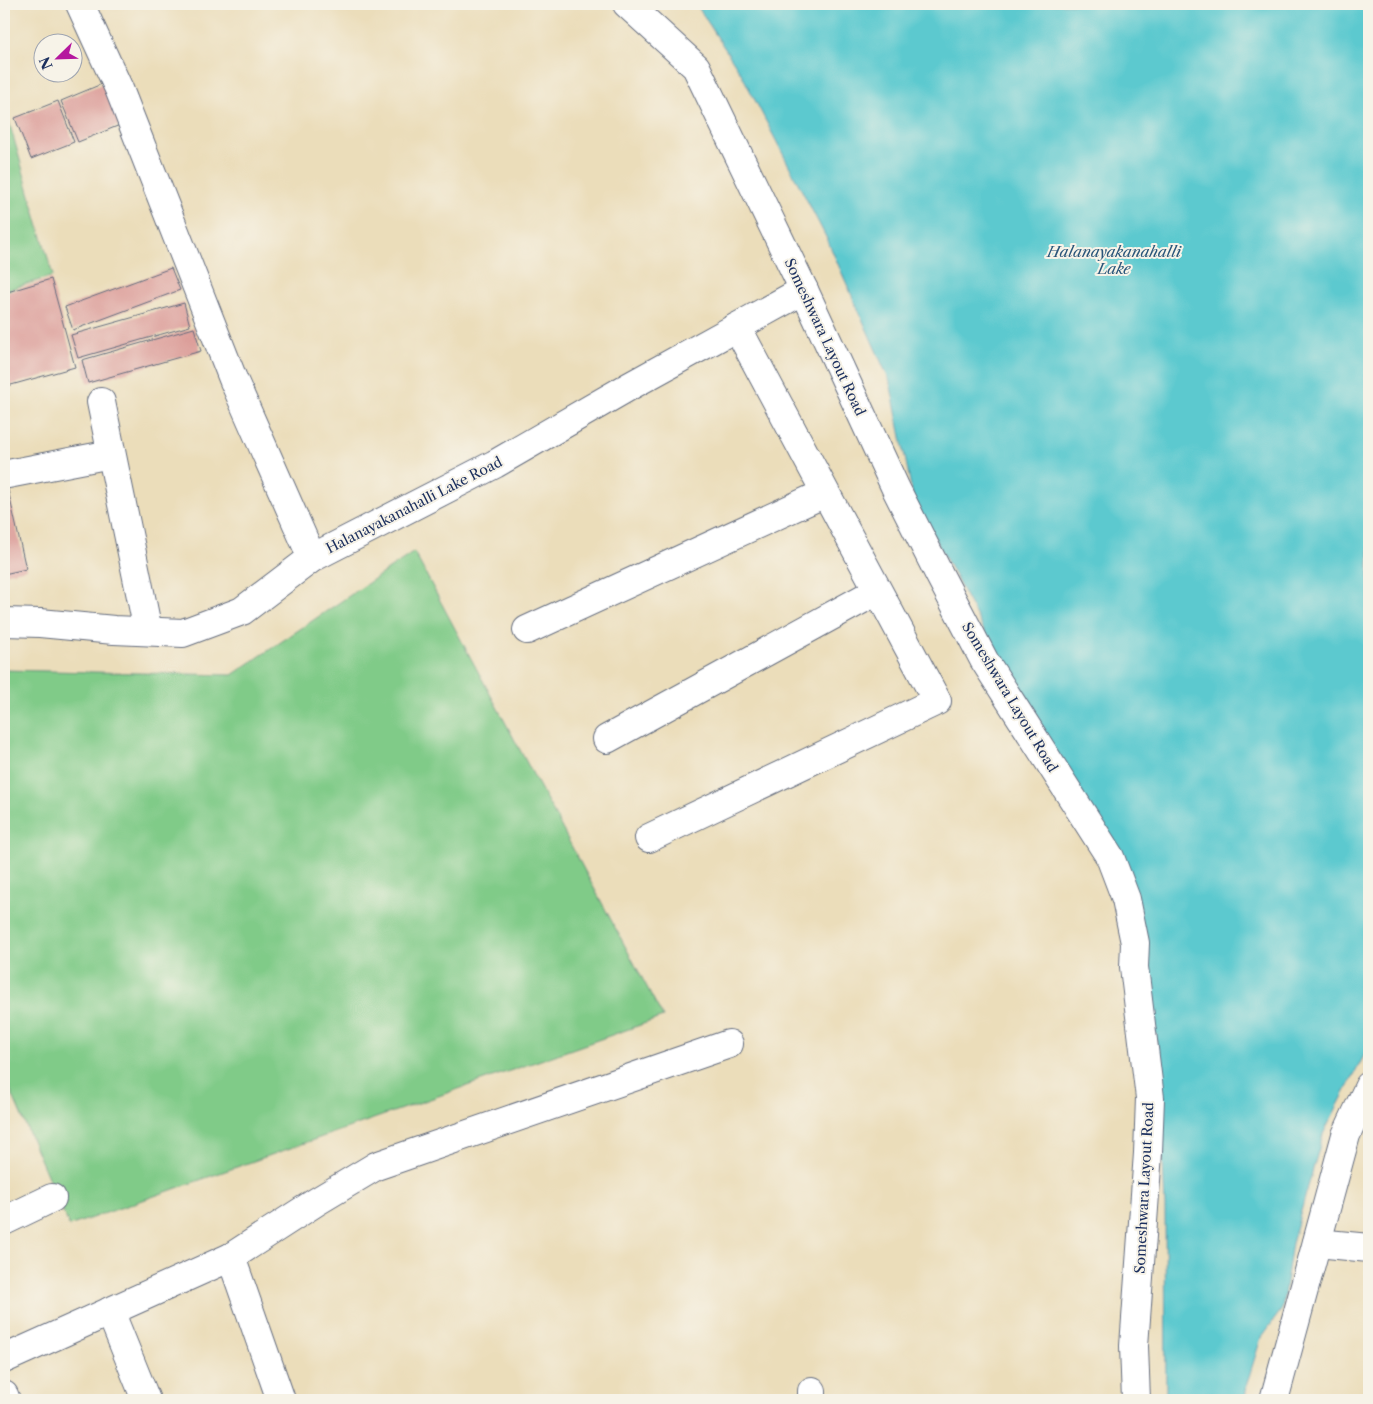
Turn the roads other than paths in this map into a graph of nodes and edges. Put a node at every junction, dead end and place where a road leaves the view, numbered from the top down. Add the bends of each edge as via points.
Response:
1 (80, 4) edge
2 (627, 4) edge
3 (804, 290) junction
4 (737, 327) junction
5 (101, 402) dead end
6 (111, 454) junction
7 (8, 474) dead end
8 (825, 493) junction
9 (312, 558) junction
10 (877, 591) junction
11 (4, 622) edge
12 (527, 630) dead end
13 (148, 631) junction
14 (607, 738) dead end
15 (649, 838) dead end
16 (729, 1044) dead end
17 (1369, 1086) edge
18 (52, 1198) dead end
19 (4, 1221) edge
20 (1317, 1243) junction
21 (1369, 1248) edge
22 (231, 1257) junction
23 (110, 1312) junction
24 (4, 1359) edge
25 (4, 1395) edge
26 (6, 1400) edge
27 (146, 1400) edge
28 (281, 1400) edge
29 (1136, 1400) edge
30 (1274, 1400) edge

1 - 9 street via 119,89 233,379
2 - 3 street, Someshwara Layout Road via 696,67
3 - 4 street, Halanayakanahalli Lake Road
3 - 29 street, Someshwara Layout Road via 896,489 984,660 1110,857 1126,899 1135,943 1134,967 1150,1098 1134,1346
4 - 8 street
4 - 9 street, Halanayakanahalli Lake Road via 495,464
5 - 6 street
6 - 7 street
6 - 13 street
8 - 10 street
8 - 12 street
9 - 13 street, Halanayakanahalli Lake Road via 242,611 183,633
10 - 14 street
10 - 15 street via 937,701
11 - 13 street, Halanayakanahalli Lake Road
16 - 22 street via 376,1166
17 - 20 street via 1346,1135
18 - 19 street
20 - 21 street
20 - 30 street
22 - 23 street
22 - 28 street
23 - 24 street
23 - 27 street
25 - 26 street

